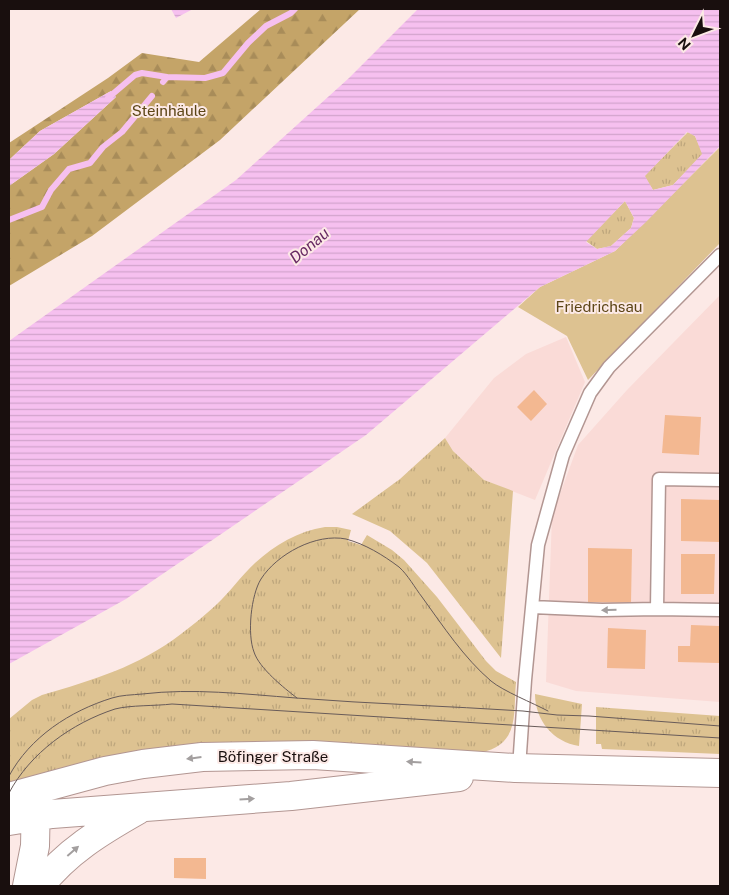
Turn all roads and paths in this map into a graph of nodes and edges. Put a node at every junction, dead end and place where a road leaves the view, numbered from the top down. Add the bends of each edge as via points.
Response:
1 (720, 255) edge
2 (720, 480) edge
3 (532, 607) junction
4 (657, 609) junction
5 (720, 610) edge
6 (288, 755) junction
7 (517, 768) junction
8 (720, 773) edge
9 (35, 790) junction
10 (291, 796) junction
11 (9, 797) edge
12 (146, 806) junction
13 (36, 817) junction
14 (9, 821) edge
15 (27, 886) edge
16 (40, 886) edge

1 - 3 lane via 609,367 590,393 563,454 538,545
2 - 4 lane via 659,480
4 -> 3 lane
3 - 7 lane
4 - 5 lane
7 -> 6 street, Böfinger Straße
6 -> 9 street, Böfinger Straße via 202,757 143,764
6 - 10 street via 282,768 281,782
7 - 8 street, Böfinger Straße
7 - 10 street, Böfinger Straße
9 - 11 street, Böfinger Straße
9 - 13 street
12 -> 10 street, Böfinger Straße
12 - 13 street, Böfinger Straße
16 -> 12 street via 52,870 79,846
13 - 14 street, Böfinger Straße
13 - 15 street via 35,846

